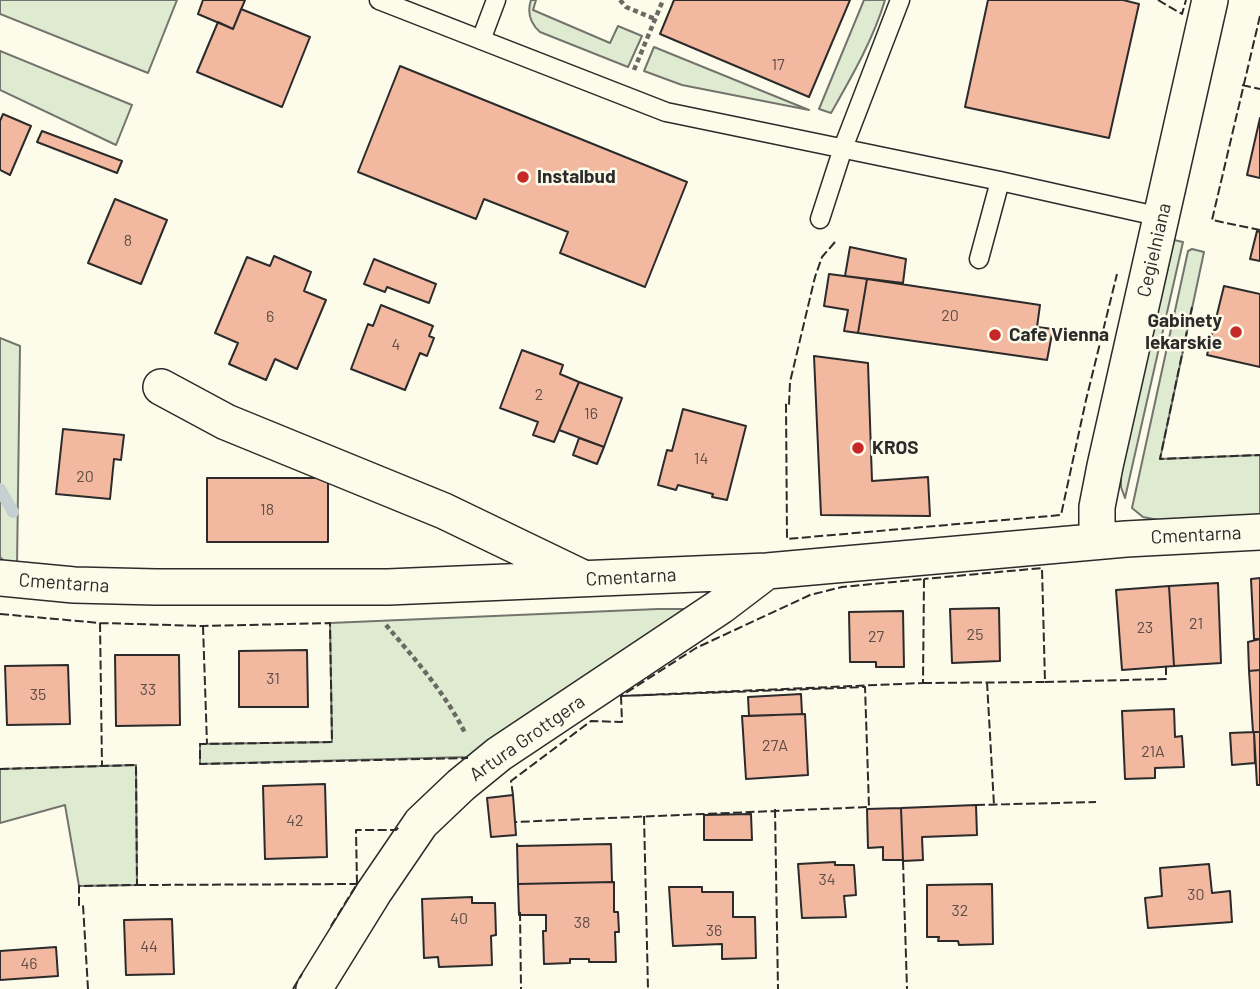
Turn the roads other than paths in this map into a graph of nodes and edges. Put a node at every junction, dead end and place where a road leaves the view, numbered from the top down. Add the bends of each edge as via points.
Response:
1 (379, 0) edge
2 (496, 0) edge
3 (900, 0) edge
4 (1210, 0) edge
5 (481, 40) junction
6 (843, 148) junction
7 (1000, 181) junction
8 (1161, 217) junction
9 (820, 219) dead end
10 (979, 259) dead end
11 (161, 387) dead end
12 (1260, 532) edge
13 (1097, 541) junction
14 (767, 571) junction
15 (0, 578) edge
16 (586, 579) junction
17 (314, 989) edge

1 - 5 lane
2 - 5 lane
3 - 6 lane
4 - 8 street, Cegielniana
5 - 6 lane via 666,112
6 - 7 lane
6 - 9 lane
7 - 8 lane
7 - 10 lane
8 - 13 street, Cegielniana via 1100,491
11 - 16 street via 226,422 444,511
12 - 13 street, Cmentarna
13 - 14 street, Cmentarna
14 - 16 street, Cmentarna
14 - 17 street, Artura Grottgera via 478,771 421,823
15 - 16 street, Cmentarna via 156,587 388,587

